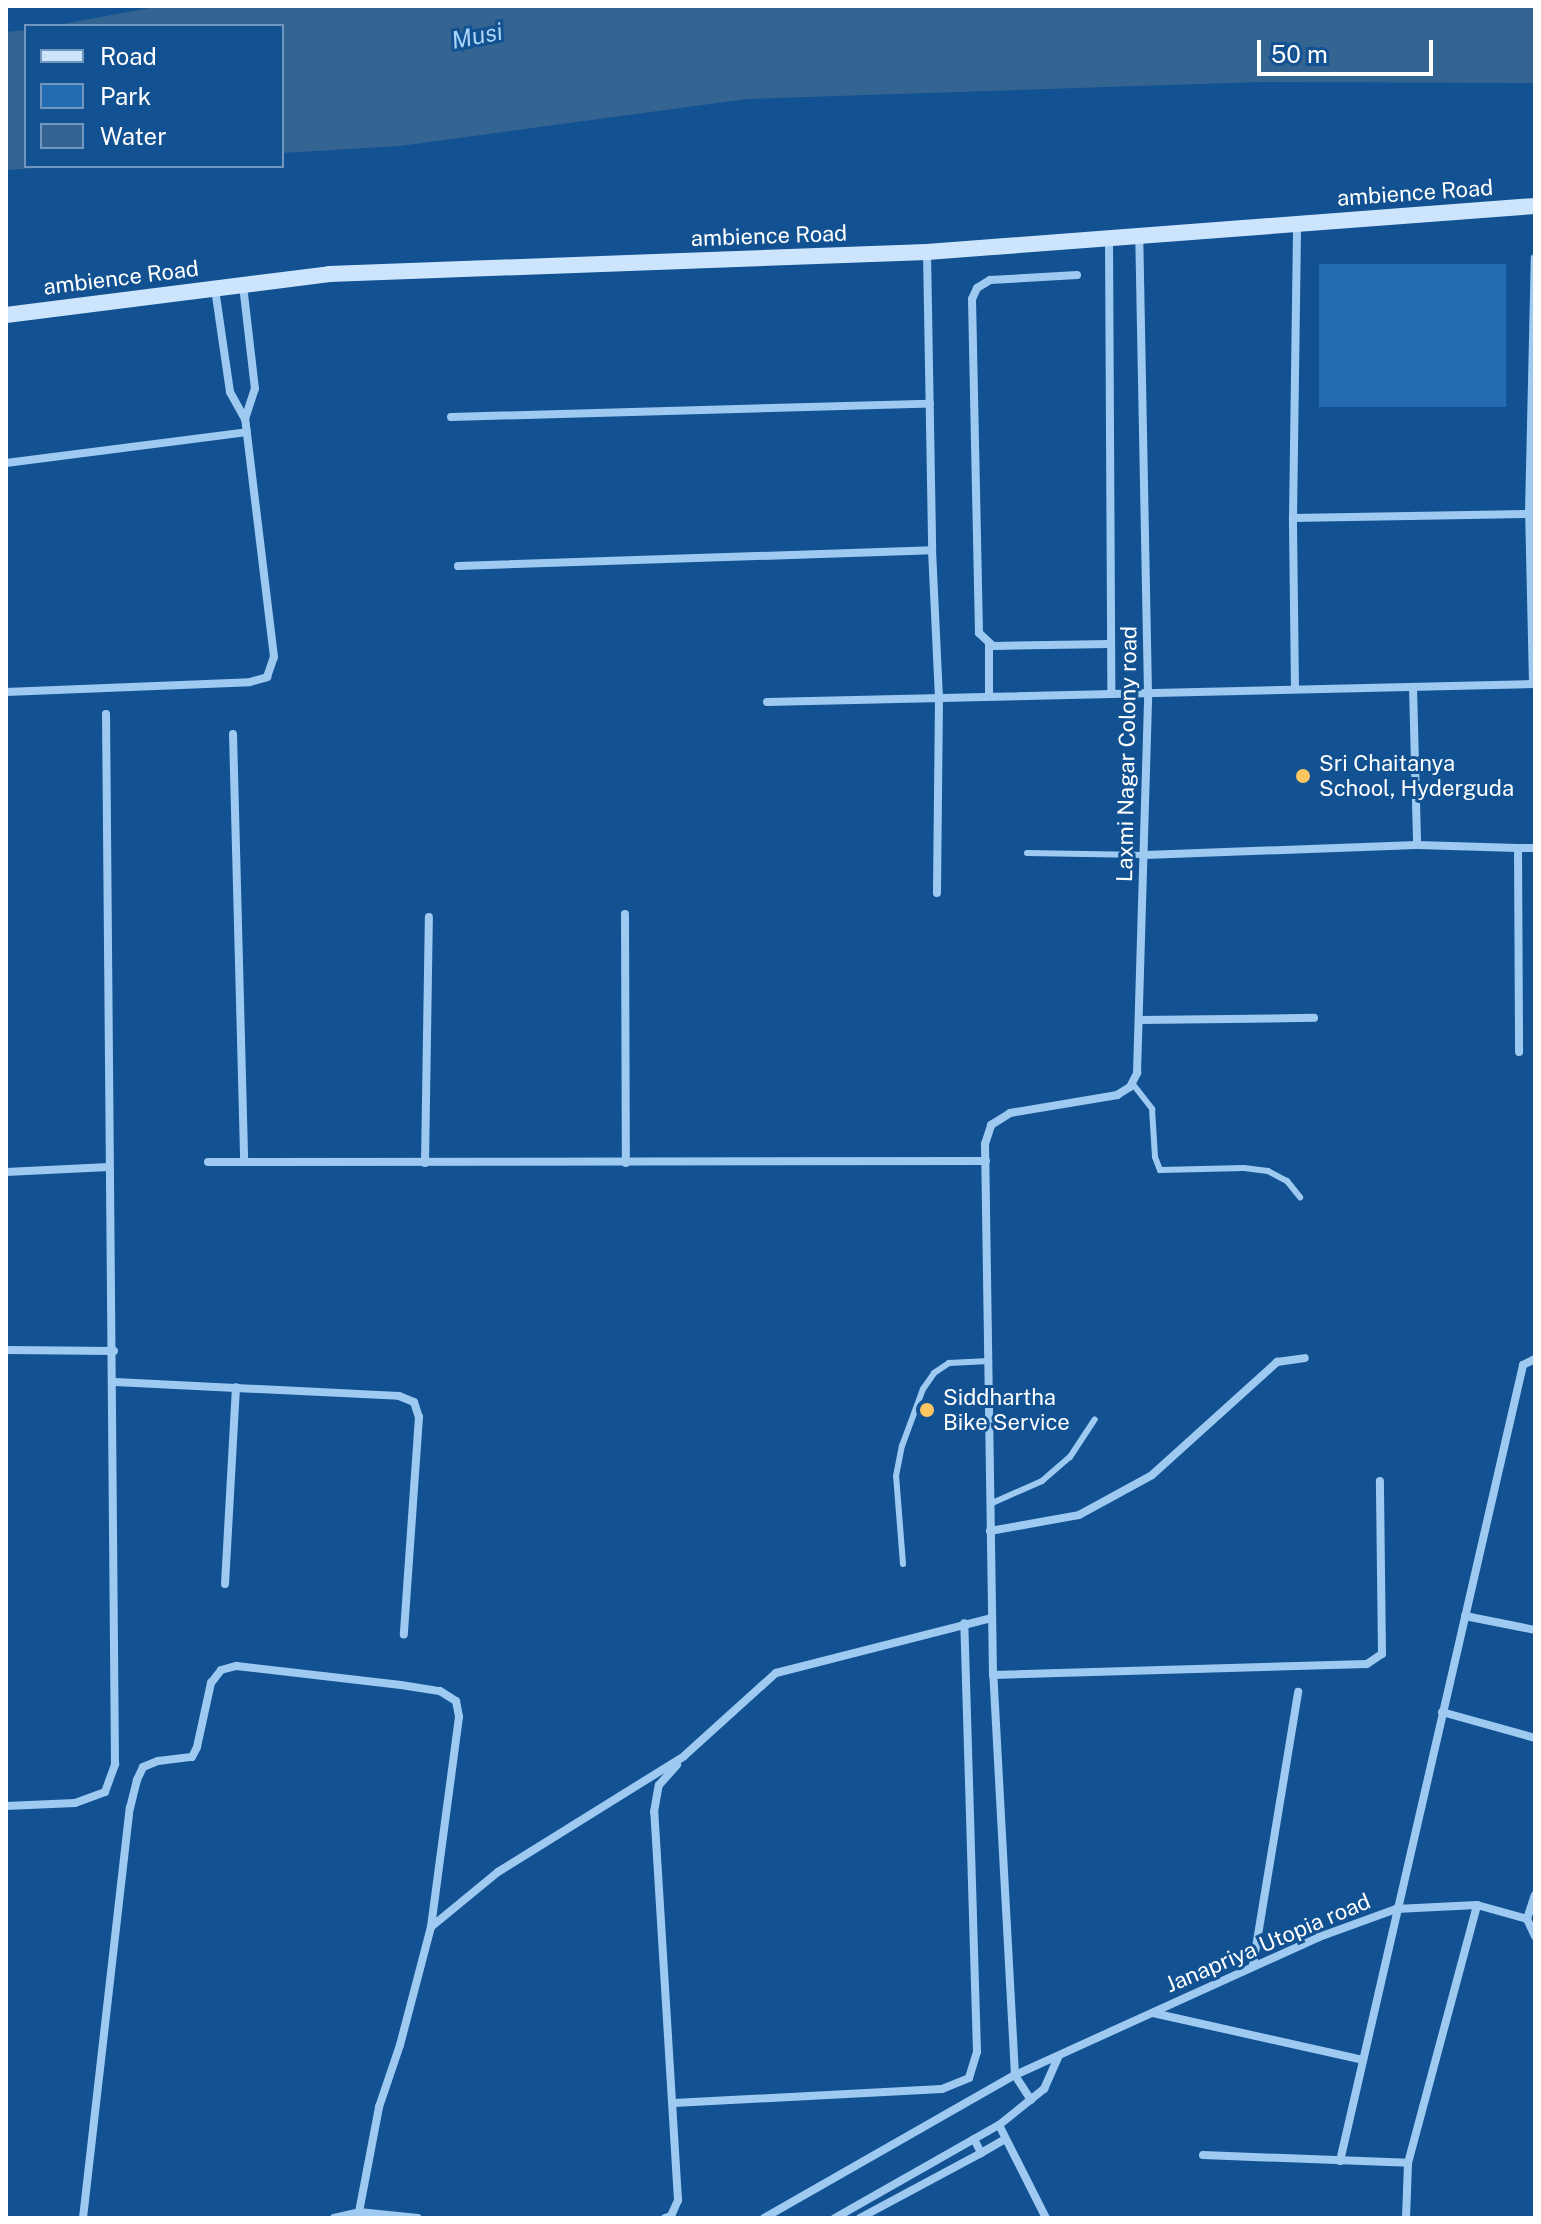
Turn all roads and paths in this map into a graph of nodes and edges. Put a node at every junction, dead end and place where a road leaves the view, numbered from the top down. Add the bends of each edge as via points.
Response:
1 (1535, 206) edge
2 (1297, 224) junction
3 (1139, 236) junction
4 (1109, 238) junction
5 (927, 252) junction
6 (1535, 258) edge
7 (1077, 275) dead end
8 (243, 285) junction
9 (215, 289) junction
10 (6, 315) edge
11 (930, 404) junction
12 (451, 417) dead end
13 (245, 419) junction
14 (247, 432) junction
15 (6, 463) edge
16 (1529, 514) junction
17 (1293, 518) junction
18 (932, 550) junction
19 (458, 566) dead end
20 (989, 644) junction
21 (1110, 644) junction
22 (1534, 684) edge
23 (1413, 687) junction
24 (1295, 689) junction
25 (6, 692) edge
26 (1111, 693) junction
27 (1148, 693) junction
28 (989, 695) junction
29 (939, 699) junction
30 (767, 702) dead end
31 (106, 714) dead end
32 (233, 734) dead end
33 (1417, 845) junction
34 (1518, 848) junction
35 (1535, 848) edge
36 (1027, 853) dead end
37 (1145, 855) junction
38 (937, 893) dead end
39 (625, 914) dead end
40 (429, 917) dead end
41 (1314, 1018) dead end
42 (1140, 1020) junction
43 (1519, 1052) dead end
44 (1132, 1083) junction
45 (244, 1161) junction
46 (986, 1161) junction
47 (208, 1162) dead end
48 (425, 1163) junction
49 (626, 1163) junction
50 (109, 1167) junction
51 (6, 1172) edge
52 (1300, 1197) dead end
53 (6, 1350) edge
54 (114, 1351) junction
55 (1305, 1358) dead end
56 (1535, 1359) edge
57 (988, 1361) junction
58 (115, 1382) junction
59 (236, 1387) junction
60 (1095, 1419) dead end
61 (1380, 1481) dead end
62 (990, 1504) junction
63 (990, 1531) junction
64 (903, 1564) dead end
65 (225, 1584) dead end
66 (1465, 1616) junction
67 (991, 1618) junction
68 (964, 1623) junction
69 (1535, 1630) edge
70 (404, 1634) dead end
71 (993, 1675) junction
72 (1298, 1692) dead end
73 (1442, 1712) junction
74 (1535, 1738) edge
75 (684, 1756) junction
76 (6, 1806) edge
77 (1535, 1895) edge
78 (1477, 1905) junction
79 (1396, 1909) junction
80 (1527, 1919) junction
81 (431, 1927) junction
82 (1535, 1936) edge
83 (1253, 1965) junction
84 (1153, 2013) junction
85 (1059, 2055) junction
86 (1363, 2060) junction
87 (1015, 2075) junction
88 (1031, 2100) junction
89 (674, 2103) junction
90 (999, 2125) junction
91 (974, 2139) junction
92 (1005, 2139) junction
93 (981, 2153) junction
94 (1203, 2155) dead end
95 (1340, 2161) junction
96 (1408, 2163) junction
97 (359, 2212) junction
98 (83, 2218) edge
99 (334, 2218) edge
100 (418, 2218) edge
101 (665, 2218) edge
102 (764, 2218) edge
103 (835, 2218) edge
104 (860, 2218) edge
105 (1046, 2218) edge
106 (1406, 2218) edge

1 - 2 street, ambience Road
2 - 3 street, ambience Road
2 - 17 street
3 - 4 street, ambience Road
3 - 27 street, Laxmi Nagar Colony road
4 - 5 street, ambience Road
4 - 21 street
5 - 8 street, ambience Road via 329,274
5 - 11 street
6 - 16 street
7 - 20 street via 990,280 972,299 979,633
8 - 9 street, ambience Road
8 - 13 street via 255,389
9 - 10 street, ambience Road
9 - 13 street via 230,392
11 - 12 street
11 - 18 street
13 - 14 street
14 - 15 street
14 - 25 street via 274,657 267,677 250,682
16 - 17 street
16 - 22 street
17 - 24 street
18 - 19 street
18 - 29 street
20 - 21 street
20 - 28 street
21 - 26 street
22 - 23 street
23 - 24 street
23 - 33 street
24 - 27 street
26 - 27 street
26 - 28 street
27 - 37 street, Laxmi Nagar Colony road
28 - 29 street
29 - 30 street
29 - 38 street
31 - 50 street
32 - 45 street
33 - 34 street
33 - 37 street
34 - 35 street
34 - 43 street
36 - 37 lane
37 - 42 street, Laxmi Nagar Colony road
39 - 49 street
40 - 48 street
41 - 42 street
42 - 44 street, Laxmi Nagar Colony road
44 - 46 street via 1117,1095 1010,1113 991,1125
44 - 52 lane via 1152,1109 1160,1170 1268,1171 1287,1181
45 - 47 street
45 - 48 street
46 - 49 street
46 - 57 street
48 - 49 street
50 - 51 street
50 - 54 street
53 - 54 street
54 - 58 street
55 - 63 street via 1277,1362 1152,1475 1079,1515
56 - 66 street via 1523,1365
57 - 62 street
57 - 64 lane via 949,1363 923,1389 898,1460
58 - 59 street
58 - 76 street via 115,1764 105,1792 75,1803
59 - 65 street
59 - 70 street via 399,1396 414,1402 419,1417
60 - 62 lane via 1070,1457 1042,1481
61 - 71 street via 1382,1654 1367,1664
62 - 63 street
63 - 67 street
66 - 69 street
66 - 73 street
67 - 68 street
67 - 71 street
68 - 75 street via 776,1673
68 - 89 street via 977,2052 969,2078 942,2089
71 - 87 street
72 - 83 street
73 - 74 street
73 - 79 street
75 - 81 street via 498,1872
75 - 89 street via 659,1785 654,1812
77 - 80 street
78 - 79 street, Janapriya Utopia road
78 - 80 street, Janapriya Utopia road
78 - 96 street
79 - 83 street, Janapriya Utopia road
79 - 86 street
80 - 82 street
81 - 97 street via 379,2107
81 - 98 street via 459,1717 456,1701 440,1691 401,1685 236,1666 221,1670 211,1683 192,1757 143,1767 137,1780
83 - 84 street, Janapriya Utopia road
84 - 85 street, Janapriya Utopia road
84 - 86 street
85 - 87 street, Janapriya Utopia road
85 - 88 street via 1044,2089
86 - 95 street
87 - 88 street
87 - 102 street, Janapriya Utopia road
88 - 90 street
89 - 101 street via 678,2200
90 - 91 street
90 - 92 street
91 - 93 street
91 - 103 street
92 - 93 street
92 - 105 street
93 - 104 street
94 - 95 street
95 - 96 street
96 - 106 street
97 - 99 street
97 - 100 street

